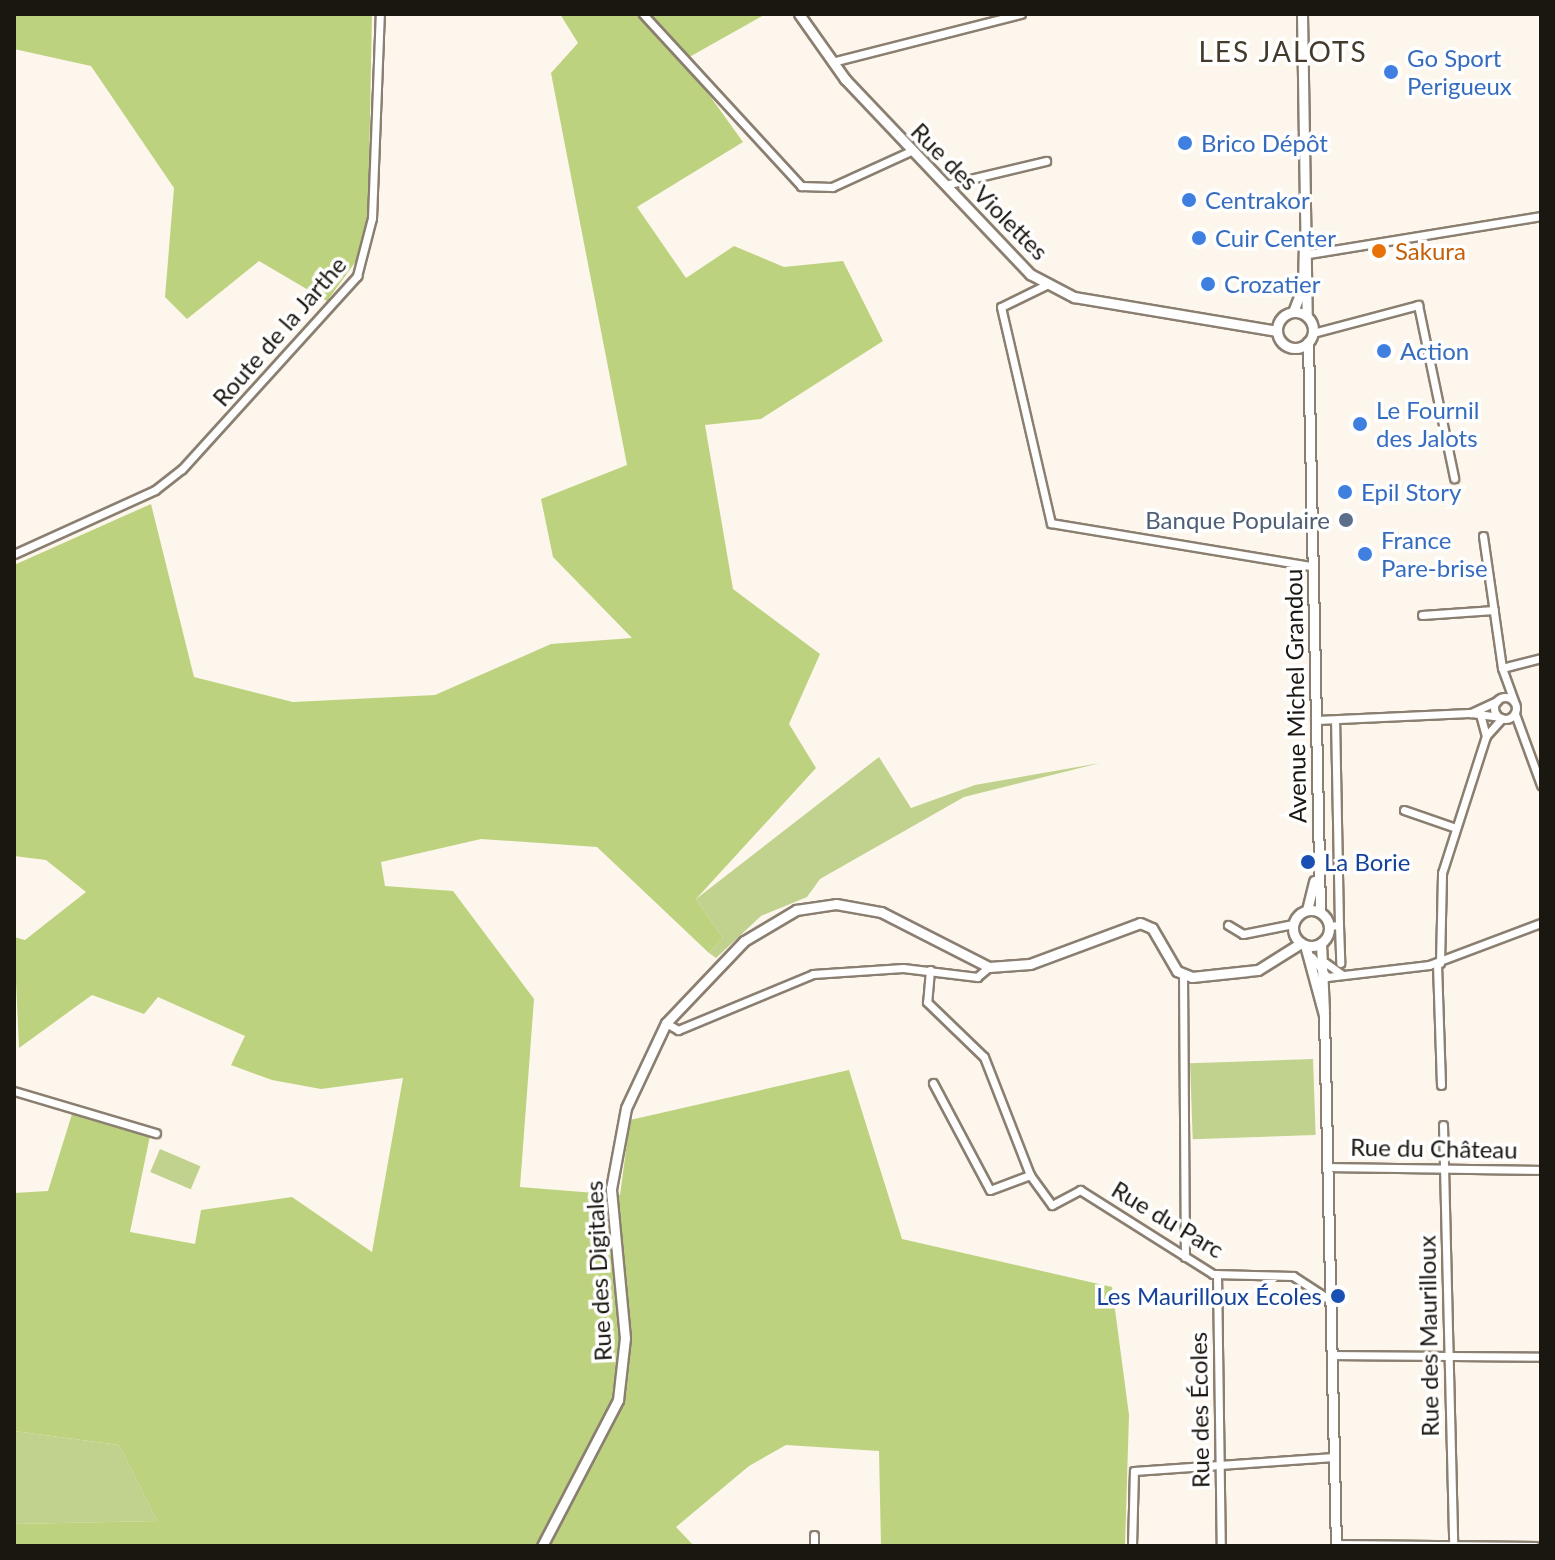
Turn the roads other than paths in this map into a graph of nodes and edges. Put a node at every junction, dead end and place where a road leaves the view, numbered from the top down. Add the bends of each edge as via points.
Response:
1 (380, 14) edge
2 (643, 14) edge
3 (799, 14) edge
4 (1021, 14) edge
5 (1302, 14) edge
6 (832, 62) junction
7 (911, 151) junction
8 (1046, 161) dead end
9 (943, 186) junction
10 (1541, 216) edge
11 (1306, 227) junction
12 (1309, 254) junction
13 (1048, 284) junction
14 (1293, 312) junction
15 (1307, 316) junction
16 (1277, 331) junction
17 (1310, 338) junction
18 (1292, 347) junction
19 (1311, 381) junction
20 (1454, 478) dead end
21 (1483, 536) dead end
22 (14, 554) edge
23 (1311, 566) junction
24 (1494, 610) junction
25 (1422, 615) dead end
26 (1541, 658) edge
27 (1502, 668) junction
28 (1500, 699) junction
29 (1514, 701) junction
30 (1476, 714) junction
31 (1515, 714) junction
32 (1500, 717) junction
33 (1315, 720) junction
34 (1335, 720) junction
35 (1486, 736) junction
36 (1529, 740) junction
37 (1541, 740) edge
38 (1541, 785) edge
39 (1404, 810) dead end
40 (1456, 828) junction
41 (1317, 866) junction
42 (1307, 910) junction
43 (1320, 912) junction
44 (1541, 923) edge
45 (1228, 925) dead end
46 (1334, 926) junction
47 (1298, 937) junction
48 (1321, 943) junction
49 (1312, 957) junction
50 (1326, 963) junction
51 (1340, 963) dead end
52 (1438, 964) junction
53 (989, 967) junction
54 (930, 970) junction
55 (1183, 975) junction
56 (1343, 975) junction
57 (1327, 977) junction
58 (1324, 1015) junction
59 (666, 1023) junction
60 (933, 1083) dead end
61 (1441, 1085) dead end
62 (14, 1091) edge
63 (1443, 1125) dead end
64 (156, 1133) dead end
65 (1327, 1167) junction
66 (1444, 1169) junction
67 (1541, 1170) edge
68 (1030, 1175) junction
69 (1185, 1257) junction
70 (1217, 1274) junction
71 (1330, 1300) junction
72 (1331, 1355) junction
73 (1449, 1356) junction
74 (1541, 1357) edge
75 (1334, 1457) junction
76 (1220, 1461) junction
77 (814, 1535) dead end
78 (1336, 1545) edge
79 (542, 1546) edge
80 (814, 1546) edge
81 (1132, 1546) edge
82 (1221, 1546) edge
83 (1453, 1546) edge
84 (1535, 1546) edge

1 - 22 street, Route de la Jarthe via 372,218 357,276 182,469 155,490
2 - 7 street via 801,186 832,187
3 - 6 main road, Rue des Violettes
4 - 6 street
5 - 11 main road
6 - 7 main road, Rue des Violettes
7 - 9 main road, Rue des Violettes
8 - 9 street
9 - 13 main road, Rue des Violettes
10 - 12 street
11 - 12 main road
11 - 14 main road via 1303,286
12 - 15 main road
13 - 16 main road, Rue des Violettes via 1074,297
13 - 23 street via 1001,307 1051,523
14 - 15 main road
14 - 16 main road
15 - 17 main road, Avenue Michel Grandou
16 - 18 main road, Avenue Michel Grandou
17 - 18 main road
17 - 19 main road, Avenue Michel Grandou
17 - 20 street via 1418,305
18 - 19 main road, Avenue Michel Grandou
19 - 23 main road, Avenue Michel Grandou
21 - 24 street
23 - 33 main road, Avenue Michel Grandou
24 - 25 street
24 - 27 street
26 - 27 street
27 - 28 street
27 - 29 street
28 - 29 street
28 - 30 street
28 - 32 street
29 - 31 street
30 - 32 street
30 - 34 street
30 - 35 street
31 - 32 street
31 - 36 street
32 - 35 street
33 - 34 street
33 - 41 main road, Avenue Michel Grandou
34 - 46 street
35 - 40 street
36 - 37 street
36 - 38 street
39 - 40 street
40 - 52 street via 1442,873
41 - 42 main road, Avenue Michel Grandou
41 - 43 main road, Avenue Michel Grandou
42 - 43 main road
42 - 47 main road
43 - 46 main road
44 - 52 street
45 - 47 street via 1243,934
46 - 48 main road
46 - 51 street
47 - 48 main road
47 - 49 main road
47 - 55 main road via 1278,960 1230,975
48 - 50 main road
49 - 57 street
49 - 58 main road
50 - 56 street
50 - 57 main road
52 - 56 street
52 - 61 street
53 - 54 street via 977,977
53 - 55 main road via 1030,964 1140,923
53 - 59 main road, Rue des Digitales via 868,907 808,906 744,941
54 - 59 street via 813,974 678,1030
54 - 68 street via 927,1002 984,1057
55 - 69 street
56 - 57 street
57 - 58 main road
58 - 65 main road
59 - 79 main road, Rue des Digitales via 634,1085 613,1165 625,1338 618,1400
60 - 68 street via 990,1190
62 - 64 street
63 - 66 street, Rue des Maurilloux
65 - 66 street, Rue du Château
65 - 71 main road
66 - 67 street, Rue du Château
66 - 73 street, Rue des Maurilloux
68 - 69 street, Rue du Parc via 1052,1205 1076,1191
69 - 70 street, Rue du Parc
70 - 71 street, Rue du Parc via 1293,1276
70 - 76 street, Rue des Écoles
71 - 72 main road
72 - 73 street
72 - 75 main road
73 - 74 street
73 - 83 street, Rue des Maurilloux
75 - 76 street
75 - 78 main road
76 - 81 street via 1134,1471
76 - 82 street, Rue des Écoles
77 - 80 street
78 - 83 street
83 - 84 street

